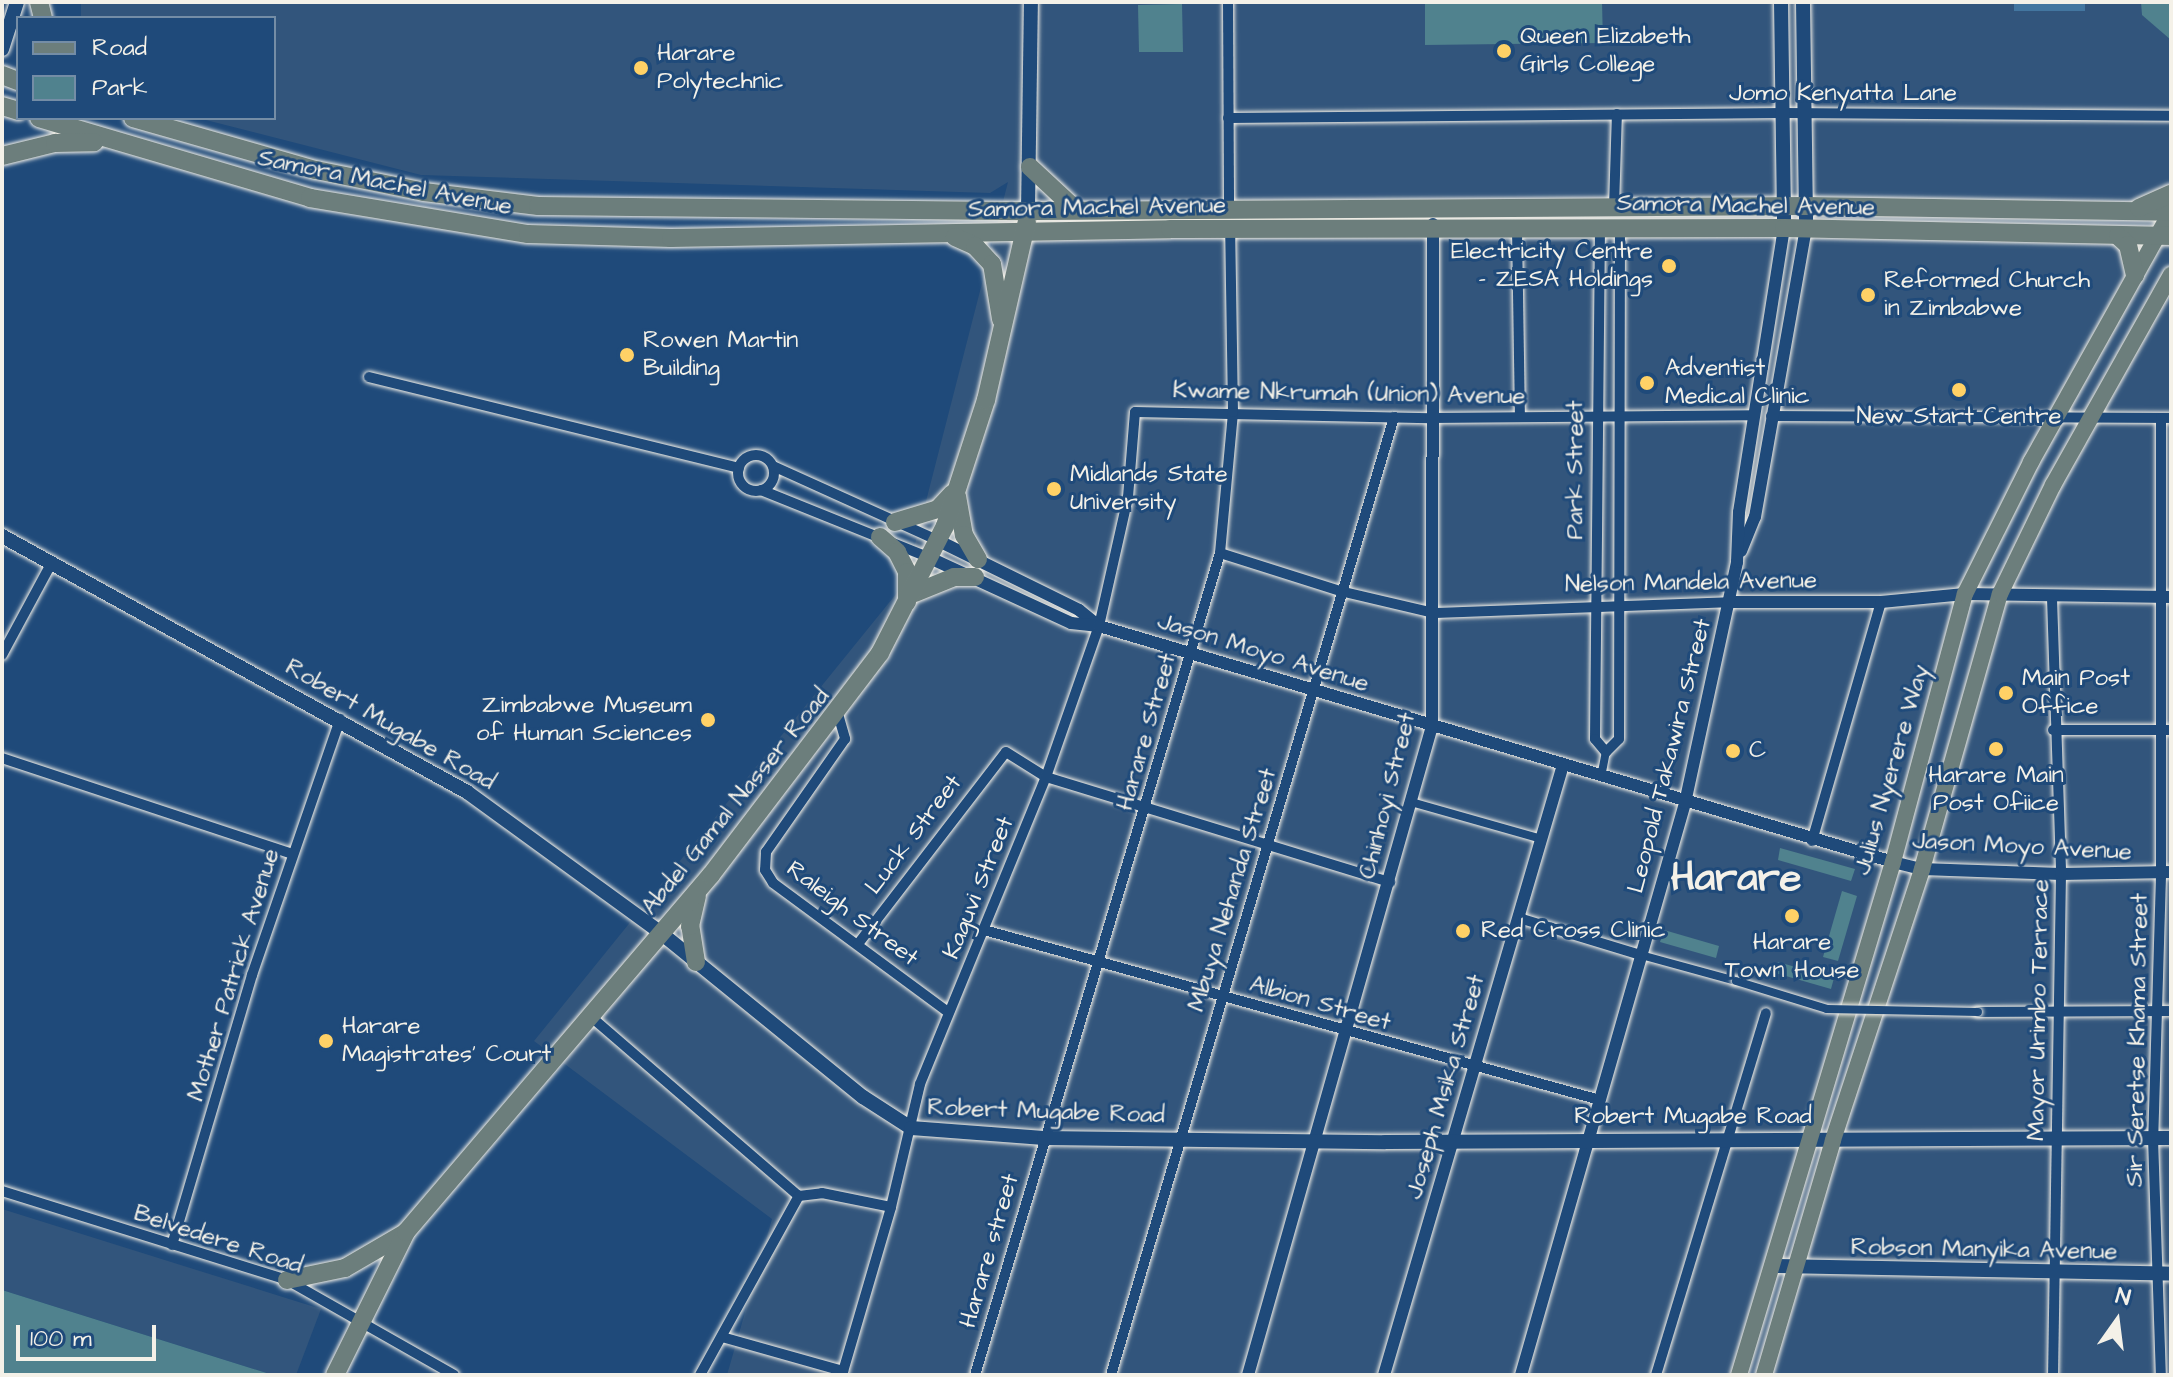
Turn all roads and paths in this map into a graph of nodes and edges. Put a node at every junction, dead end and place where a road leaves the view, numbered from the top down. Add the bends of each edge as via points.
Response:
1 (17, 2) edge
2 (1031, 2) edge
3 (1228, 2) edge
4 (1781, 2) edge
5 (1803, 2) edge
6 (2, 49) edge
7 (1783, 113) junction
8 (1807, 113) junction
9 (1617, 114) junction
10 (2171, 116) edge
11 (1228, 118) junction
12 (45, 120) edge
13 (140, 120) edge
14 (109, 141) junction
15 (2, 156) edge
16 (1030, 167) junction
17 (2171, 194) edge
18 (1784, 206) junction
19 (1806, 206) junction
20 (1614, 207) junction
21 (1074, 208) junction
22 (1229, 209) junction
23 (1433, 209) junction
24 (1028, 211) junction
25 (2125, 212) junction
26 (2171, 212) edge
27 (1600, 228) junction
28 (1620, 228) junction
29 (1784, 228) junction
30 (1806, 229) junction
31 (1517, 230) junction
32 (1230, 231) junction
33 (1433, 231) junction
34 (949, 234) junction
35 (1025, 234) junction
36 (2118, 236) junction
37 (2164, 236) edge
38 (2135, 275) junction
39 (2171, 275) edge
40 (1001, 342) junction
41 (369, 377) dead end
42 (1135, 412) joint
43 (1233, 412) junction
44 (1595, 415) junction
45 (1618, 415) junction
46 (1754, 415) junction
47 (1520, 416) junction
48 (1771, 416) junction
49 (1394, 417) junction
50 (2092, 417) junction
51 (1430, 418) junction
52 (2057, 418) junction
53 (2166, 418) edge
54 (773, 466) junction
55 (739, 468) junction
56 (956, 489) junction
57 (761, 490) junction
58 (895, 522) junction
59 (2, 536) edge
60 (880, 537) junction
61 (939, 541) junction
62 (1220, 553) junction
63 (932, 559) junction
64 (1737, 562) junction
65 (51, 564) junction
66 (977, 568) junction
67 (1340, 591) junction
68 (1965, 594) junction
69 (2000, 594) junction
70 (2166, 597) edge
71 (2052, 598) junction
72 (910, 601) junction
73 (1730, 602) junction
74 (1881, 602) junction
75 (1617, 605) junction
76 (1596, 606) junction
77 (1434, 613) junction
78 (1099, 626) junction
79 (2, 655) edge
80 (1191, 655) junction
81 (1313, 691) junction
82 (838, 714) junction
83 (340, 719) junction
84 (1432, 726) junction
85 (2053, 730) junction
86 (2166, 730) edge
87 (1606, 752) junction
88 (2, 758) edge
89 (1563, 765) junction
90 (1046, 777) junction
91 (1601, 777) junction
92 (1411, 802) junction
93 (1685, 803) junction
94 (1146, 809) junction
95 (1542, 839) junction
96 (1812, 841) junction
97 (1268, 844) junction
98 (292, 854) junction
99 (1893, 862) junction
100 (1922, 869) junction
101 (2061, 874) junction
102 (2168, 876) edge
103 (1390, 882) junction
104 (699, 889) junction
105 (1519, 918) junction
106 (984, 930) junction
107 (661, 933) junction
108 (858, 944) junction
109 (1641, 955) junction
110 (696, 962) junction
111 (1097, 963) junction
112 (1222, 996) junction
113 (2060, 1011) junction
114 (2158, 1011) junction
115 (2171, 1011) edge
116 (948, 1012) junction
117 (1978, 1012) joint
118 (1766, 1013) dead end
119 (588, 1014) junction
120 (1347, 1033) junction
121 (1473, 1067) junction
122 (1600, 1100) junction
123 (911, 1128) junction
124 (1044, 1138) junction
125 (1179, 1138) junction
126 (1589, 1138) junction
127 (2153, 1138) junction
128 (2171, 1138) edge
129 (2058, 1139) junction
130 (1314, 1140) junction
131 (1453, 1140) junction
132 (1726, 1140) junction
133 (1805, 1140) junction
134 (1833, 1140) junction
135 (2, 1191) edge
136 (799, 1196) junction
137 (891, 1207) junction
138 (406, 1232) junction
139 (172, 1245) junction
140 (1772, 1266) junction
141 (1796, 1269) junction
142 (2055, 1274) junction
143 (2164, 1274) edge
144 (287, 1280) junction
145 (359, 1321) junction
146 (722, 1337) junction
147 (345, 1350) junction
148 (842, 1373) edge
149 (325, 1375) edge
150 (335, 1375) edge
151 (454, 1375) edge
152 (700, 1375) edge
153 (975, 1375) edge
154 (1111, 1375) edge
155 (1248, 1375) edge
156 (1384, 1375) edge
157 (1521, 1375) edge
158 (1656, 1375) edge
159 (1739, 1375) edge
160 (1764, 1375) edge
161 (2053, 1375) edge
162 (2161, 1375) edge

1 - 6 main road
2 - 16 main road
3 - 11 street
4 - 7 main road, Leopold Takawira Street
5 - 8 main road, Leopold Takawira Street
7 - 8 street, Jomo Kenyatta Lane
7 - 9 street, Jomo Kenyatta Lane
7 - 18 main road, Leopold Takawira Street
8 - 10 street, Jomo Kenyatta Lane
8 - 19 main road, Leopold Takawira Street
9 - 11 street, Jomo Kenyatta Lane
9 - 20 street
11 - 22 street
12 - 14 highway, Samora Machel Avenue
13 - 24 highway, Samora Machel Avenue via 316,170 424,192 538,206
14 - 15 highway via 55,143
14 - 34 highway, Samora Machel Avenue via 310,198 528,234
16 - 21 highway
16 - 24 main road
17 - 25 highway
18 - 19 highway, Samora Machel Avenue
18 - 20 highway, Samora Machel Avenue
18 - 29 main road, Leopold Takawira Street
19 - 25 highway, Samora Machel Avenue
19 - 30 main road, Leopold Takawira Street
20 - 23 highway, Samora Machel Avenue
21 - 22 highway, Samora Machel Avenue
21 - 24 highway, Samora Machel Avenue
22 - 23 highway, Samora Machel Avenue
23 - 33 street, Chinhoyi Street
24 - 35 highway, Abdel Gamal Nasser Road
25 - 26 highway, Samora Machel Avenue
26 - 37 main road, Julius Nyerere Way
27 - 28 highway, Samora Machel Avenue
27 - 31 highway, Samora Machel Avenue
27 - 44 street, Park Street
28 - 29 highway, Samora Machel Avenue
28 - 45 street, Park Street
29 - 30 highway, Samora Machel Avenue
29 - 46 street, Leopold Takawira Street
30 - 36 highway, Samora Machel Avenue
30 - 48 street, Leopold Takawira Street
31 - 33 highway, Samora Machel Avenue
31 - 47 street
32 - 33 highway, Samora Machel Avenue
32 - 35 highway, Samora Machel Avenue
32 - 43 street, Harare Street
33 - 51 street, Chinhoyi Street
34 - 35 highway, Samora Machel Avenue
34 - 40 highway via 975,246 992,264 1002,306
35 - 40 highway, Abdel Gamal Nasser Road
36 - 37 highway, Samora Machel Avenue
36 - 38 highway via 2128,245
37 - 38 main road, Julius Nyerere Way
38 - 52 main road, Julius Nyerere Way
39 - 50 main road
40 - 56 highway, Abdel Gamal Nasser Road
41 - 55 street
42 - 43 street, Kwame Nkrumah (Union) Avenue
42 - 78 street, Kaguvi Street via 1128,497
43 - 49 street, Kwame Nkrumah (Union) Avenue
43 - 62 street, Harare Street
44 - 45 street, Kwame Nkrumah (Union) Avenue
44 - 47 street, Kwame Nkrumah (Union) Avenue
44 - 76 street, Park Street
45 - 46 street, Kwame Nkrumah (Union) Avenue
45 - 75 street, Park Street
46 - 64 street, Leopold Takawira Street
47 - 51 street, Kwame Nkrumah (Union) Avenue
48 - 52 street
48 - 64 street, Leopold Takawira Street via 1755,517
49 - 51 street, Kwame Nkrumah (Union) Avenue
49 - 67 street, Mbuya Nehanda Street
50 - 52 street
50 - 53 street
50 - 69 main road
51 - 77 street, Chinhoyi Street
52 - 68 main road, Julius Nyerere Way
53 - 70 street, Sir Seretse Khama Street
54 - 55 street via 756,456
54 - 57 street via 771,483
54 - 58 street
55 - 57 street via 742,484
56 - 58 highway via 938,509
56 - 61 highway, Abdel Gamal Nasser Road
56 - 66 highway via 964,535
57 - 60 street
58 - 61 street
59 - 65 main road, Robert Mugabe Road
60 - 63 street
60 - 72 highway via 897,552 907,572
61 - 63 highway, Abdel Gamal Nasser Road
61 - 66 street, Jason Moyo Avenue
62 - 67 street, Nelson Mandela Avenue
62 - 80 street, Harare Street
63 - 66 street, Jason Moyo Avenue
63 - 72 highway, Abdel Gamal Nasser Road
64 - 73 street, Leopold Takawira Street
65 - 79 street
65 - 83 main road, Robert Mugabe Road
66 - 72 highway
66 - 78 street, Jason Moyo Avenue via 1071,623
67 - 77 street, Nelson Mandela Avenue
67 - 81 street, Mbuya Nehanda Street
68 - 69 street, Nelson Mandela Avenue
68 - 74 street, Nelson Mandela Avenue
68 - 99 main road, Julius Nyerere Way
69 - 71 street, Nelson Mandela Avenue
69 - 100 main road
70 - 71 street, Nelson Mandela Avenue
70 - 86 street, Sir Seretse Khama Street
71 - 85 street, Mayor Urimbo Terrace
72 - 82 highway, Abdel Gamal Nasser Road
73 - 74 street, Nelson Mandela Avenue
73 - 75 street, Nelson Mandela Avenue
73 - 93 street, Leopold Takawira Street
74 - 96 street
75 - 76 street, Nelson Mandela Avenue
75 - 87 street, Park Street via 1619,739
76 - 77 street, Nelson Mandela Avenue
76 - 87 street, Park Street via 1595,739
77 - 84 street, Chinhoyi Street
78 - 80 street, Jason Moyo Avenue
78 - 90 street, Kaguvi Street
80 - 81 street, Jason Moyo Avenue
80 - 94 street, Harare Street
81 - 84 street, Jason Moyo Avenue
81 - 97 street, Mbuya Nehanda Street
82 - 104 highway, Abdel Gamal Nasser Road
82 - 108 street, Raleigh Street via 845,739 764,860 773,883
83 - 98 street, Mother Patrick Avenue
83 - 107 main road, Robert Mugabe Road via 467,792
84 - 89 street, Jason Moyo Avenue
84 - 92 street, Chinhoyi Street
85 - 86 street
85 - 101 street, Mayor Urimbo Terrace
86 - 102 street, Sir Seretse Khama Street
87 - 91 street
88 - 98 street
89 - 91 street, Jason Moyo Avenue
89 - 95 street, Joseph Msika Street
90 - 94 street
90 - 106 street, Kaguvi Street
90 - 108 street, Luck Street via 1006,752
91 - 93 street, Jason Moyo Avenue
92 - 95 street
92 - 103 street, Chinhoyi Street
93 - 96 street, Jason Moyo Avenue
93 - 109 street, Leopold Takawira Street
94 - 97 street
94 - 111 street, Harare Street
95 - 105 street, Joseph Msika Street
96 - 99 street, Jason Moyo Avenue
97 - 103 street
97 - 112 street, Mbuya Nehanda Street
98 - 139 street, Mother Patrick Avenue
99 - 100 street, Jason Moyo Avenue
99 - 133 main road, Julius Nyerere Way
100 - 101 street, Jason Moyo Avenue
100 - 134 main road
101 - 102 street, Jason Moyo Avenue
101 - 113 street, Mayor Urimbo Terrace
102 - 114 street, Sir Seretse Khama Street
103 - 120 street, Chinhoyi Street
104 - 107 highway, Abdel Gamal Nasser Road
104 - 110 highway via 690,926
105 - 109 street
105 - 121 street, Joseph Msika Street
106 - 111 street, Albion Street
106 - 116 street, Kaguvi Street
107 - 110 main road, Robert Mugabe Road
107 - 119 highway, Abdel Gamal Nasser Road
108 - 116 street, Raleigh Street
109 - 117 street, bridge via 1827,1009
109 - 122 street, Leopold Takawira Street
110 - 123 main road, Robert Mugabe Road via 863,1097
111 - 112 street, Albion Street
111 - 124 street, Harare Street
112 - 120 street, Albion Street
112 - 125 street, Mbuya Nehanda Street
113 - 114 street
113 - 117 street
113 - 129 street, Mayor Urimbo Terrace
114 - 115 street
114 - 127 street, Sir Seretse Khama Street
116 - 123 street, Kaguvi Street via 920,1084
118 - 132 street
119 - 136 street
119 - 138 highway, Abdel Gamal Nasser Road
120 - 121 street, Albion Street
120 - 130 street, Chinhoyi Street
121 - 122 street, Albion Street
121 - 131 street, Joseph Msika Street
122 - 126 street, Leopold Takawira Street
123 - 124 main road, Robert Mugabe Road
123 - 137 street, Kaguvi Street
124 - 125 main road, Robert Mugabe Road
124 - 153 street, Harare street
125 - 130 main road, Robert Mugabe Road
125 - 154 street, Mbuya Nehanda Street
126 - 131 main road, Robert Mugabe Road
126 - 132 main road, Robert Mugabe Road
126 - 157 street, Leopold Takawira Street
127 - 128 main road, Robert Mugabe Road
127 - 129 main road, Robert Mugabe Road
127 - 143 street, Sir Seretse Khama Street
129 - 134 main road, Robert Mugabe Road
129 - 142 street, Mayor Urimbo Terrace
130 - 131 main road, Robert Mugabe Road
130 - 155 street, Chinhoyi Street
131 - 156 street, Joseph Msika Street
132 - 133 main road, Robert Mugabe Road
132 - 158 street
133 - 134 main road, Robert Mugabe Road
133 - 140 main road, Julius Nyerere Way
134 - 141 main road
135 - 139 street, Belvedere Road
136 - 137 street via 822,1193
136 - 146 street
137 - 148 street, Kaguvi Street
138 - 144 highway via 345,1268
138 - 145 highway, Abdel Gamal Nasser Road
139 - 144 street, Belvedere Road
140 - 141 main road, Robson Manyika Avenue
140 - 159 main road, Julius Nyerere Way
141 - 142 main road, Robson Manyika Avenue
141 - 160 main road
142 - 143 main road, Robson Manyika Avenue
142 - 161 street, Mayor Urimbo Terrace
143 - 162 street, Sir Seretse Khama Street
144 - 145 street, Belvedere Road
145 - 147 highway, Abdel Gamal Nasser Road
145 - 151 street, Belvedere Road
146 - 148 street
146 - 152 street
147 - 149 highway, Abdel Gamal Nasser Road
147 - 150 highway, Abdel Gamal Nasser Road

